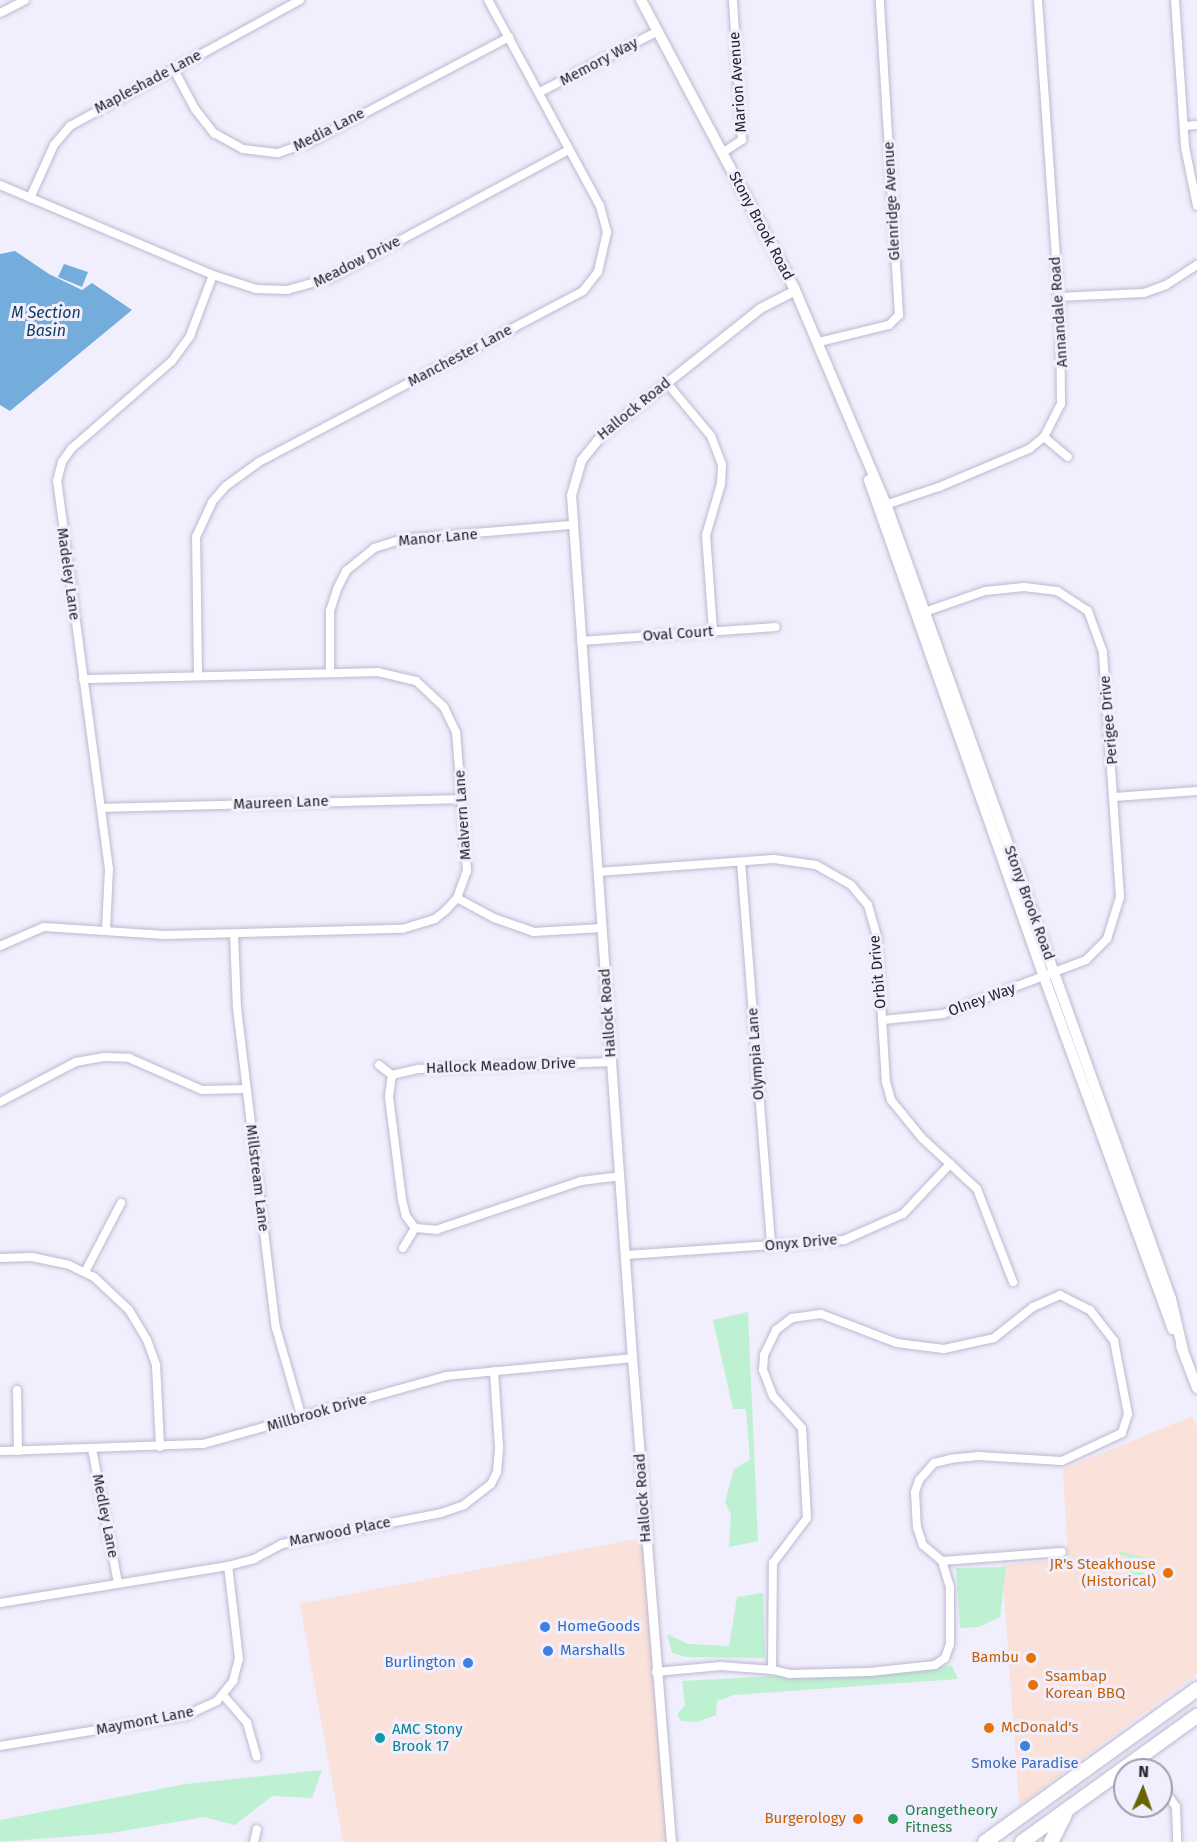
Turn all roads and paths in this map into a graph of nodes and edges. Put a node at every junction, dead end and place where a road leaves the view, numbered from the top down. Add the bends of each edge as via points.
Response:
1 (25, 0) edge
2 (300, 0) edge
3 (488, 0) edge
4 (641, 0) edge
5 (733, 0) edge
6 (880, 0) edge
7 (1038, 0) edge
8 (1175, 0) edge
9 (0, 13) edge
10 (658, 31) junction
11 (508, 37) junction
12 (173, 68) junction
13 (540, 92) junction
14 (1197, 125) edge
15 (1185, 126) junction
16 (569, 150) junction
17 (722, 153) junction
18 (0, 185) edge
19 (30, 198) junction
20 (1197, 206) edge
21 (1197, 265) edge
22 (213, 275) junction
23 (795, 290) junction
24 (1058, 297) junction
25 (819, 342) junction
26 (667, 383) junction
27 (1044, 436) junction
28 (1068, 457) dead end
29 (881, 506) junction
30 (572, 525) junction
31 (919, 614) junction
32 (775, 627) dead end
33 (713, 631) junction
34 (581, 641) junction
35 (330, 673) junction
36 (198, 675) junction
37 (83, 679) junction
38 (1197, 791) edge
39 (1115, 797) junction
40 (461, 798) junction
41 (101, 808) junction
42 (741, 862) junction
43 (598, 872) junction
44 (457, 898) junction
45 (602, 928) junction
46 (106, 930) junction
47 (234, 934) junction
48 (0, 946) edge
49 (1049, 975) junction
50 (882, 1020) junction
51 (612, 1062) junction
52 (379, 1065) dead end
53 (392, 1075) junction
54 (246, 1089) junction
55 (0, 1102) edge
56 (950, 1164) junction
57 (620, 1176) junction
58 (121, 1203) dead end
59 (415, 1228) junction
60 (771, 1246) junction
61 (403, 1248) dead end
62 (626, 1255) junction
63 (0, 1258) edge
64 (85, 1272) junction
65 (1013, 1282) dead end
66 (632, 1358) junction
67 (494, 1371) junction
68 (1197, 1388) edge
69 (17, 1390) dead end
70 (302, 1418) junction
71 (160, 1447) junction
72 (92, 1449) junction
73 (0, 1451) edge
74 (18, 1451) junction
75 (1062, 1552) dead end
76 (942, 1561) junction
77 (228, 1566) junction
78 (118, 1583) junction
79 (0, 1603) edge
80 (772, 1670) junction
81 (656, 1672) junction
82 (1197, 1689) edge
83 (223, 1695) junction
84 (1197, 1716) edge
85 (0, 1746) edge
86 (257, 1757) dead end
87 (1173, 1803) edge
88 (1072, 1806) junction
89 (257, 1829) dead end
90 (254, 1842) edge
91 (671, 1842) edge
92 (985, 1842) edge
93 (1022, 1842) edge
94 (1051, 1842) edge
95 (1178, 1842) edge

1 - 9 street
2 - 12 street, Mapleshade Lane
3 - 11 street, Manchester Lane
4 - 10 main road, Stony Brook Road
5 - 17 street, Marion Avenue via 742,140
6 - 25 street, Glenridge Avenue via 898,315 889,325
7 - 24 street, Annandale Road
8 - 15 street
10 - 13 street, Memory Way
10 - 17 main road, Stony Brook Road
11 - 12 street, Media Lane via 312,141 278,153 243,149 214,133 195,109
11 - 13 street, Manchester Lane
12 - 19 street, Mapleshade Lane via 70,126 54,145
13 - 16 street, Manchester Lane
14 - 15 street
15 - 20 street via 1188,169
16 - 22 street, Meadow Drive via 330,278 308,286 271,291
16 - 36 street, Manchester Lane via 600,206 607,232 603,259 593,282 259,462 226,486 213,502 196,537
17 - 23 main road, Stony Brook Road
18 - 19 street, Meadow Drive
19 - 22 street, Meadow Drive
21 - 24 street via 1166,285 1144,293
22 - 37 street, Madeley Lane via 190,336 172,361 71,449 59,471 58,504
23 - 25 main road, Stony Brook Road
23 - 26 street, Hallock Road via 760,308
24 - 27 street, Annandale Road via 1063,387 1056,416
25 - 29 main road, Stony Brook Road
26 - 30 street, Hallock Road via 601,435 585,453 571,487
26 - 33 street via 711,436 722,465 721,484 706,535
27 - 28 street
27 - 29 street, Annandale Road via 1013,458
29 - 31 main road, Stony Brook Road
30 - 34 street, Hallock Road
30 - 35 street, Manor Lane via 404,539 374,548 346,571 337,589 330,612
31 - 39 street, Perigee Drive via 985,591 1024,587 1057,591 1080,603 1094,622 1103,652
31 - 49 main road, Stony Brook Road
32 - 33 street, Oval Court
33 - 34 street, Oval Court
34 - 43 street, Hallock Road
35 - 36 street, Malvern Lane
35 - 40 street, Malvern Lane via 400,675 424,687 444,707 456,732
36 - 37 street, Malvern Lane
37 - 41 street, Madeley Lane
38 - 39 street
39 - 49 street, Perigee Drive via 1120,886 1114,923 1092,956
40 - 41 street, Maureen Lane
40 - 44 street, Malvern Lane via 467,871
41 - 46 street, Madeley Lane via 110,869
42 - 43 street, Orbit Drive
42 - 50 street, Orbit Drive via 774,859 816,866 845,880 861,895 877,936
42 - 60 street, Olympia Lane
43 - 45 street, Hallock Road
44 - 45 street via 494,918 534,932
44 - 47 street, Malvern Lane via 435,919 402,928
45 - 51 street, Hallock Road
46 - 47 street, Malvern Lane
46 - 48 street, Malvern Lane via 44,927
47 - 54 street, Millstream Lane
49 - 50 street, Olney Way via 943,1014
49 - 68 main road, Stony Brook Road via 1171,1299
50 - 56 street, Orbit Drive via 891,1100
51 - 53 street, Hallock Meadow Drive via 419,1069
51 - 57 street, Hallock Road
52 - 53 street
53 - 59 street via 390,1097 402,1200 406,1216
54 - 55 street via 202,1090 129,1058 104,1056 76,1062
54 - 70 street, Millstream Lane via 276,1328
56 - 60 street, Onyx Drive via 918,1202 872,1231 829,1243
56 - 65 street, Orbit Drive via 982,1196
57 - 59 street via 581,1181 436,1230
57 - 62 street, Hallock Road
58 - 64 street
59 - 61 street
60 - 62 street, Onyx Drive
62 - 66 street, Hallock Road
63 - 64 street via 58,1261
64 - 71 street via 111,1290 135,1318 147,1340 156,1365
66 - 67 street, Millbrook Drive
66 - 81 street, Hallock Road
67 - 70 street, Millbrook Drive via 446,1376
67 - 77 street, Marwood Place via 497,1472 491,1484 472,1499 441,1513 282,1544 254,1559
69 - 74 street
70 - 71 street, Millbrook Drive via 221,1440
71 - 72 street, Millbrook Drive
72 - 74 street, Millbrook Drive
72 - 78 street, Medley Lane
73 - 74 street, Millbrook Drive
75 - 76 street
76 - 80 street via 951,1588 952,1628 945,1658 935,1665 869,1672 790,1674
76 - 80 street via 923,1545 917,1527 915,1492 934,1463 978,1456 1062,1461 1122,1433 1128,1414 1114,1341 1090,1310 1070,1298 1049,1297 994,1338 944,1349 897,1343 821,1314 792,1318 776,1330 764,1355 763,1370 772,1396 802,1428 807,1518 773,1563
77 - 78 street, Marwood Place
77 - 83 street via 239,1659 236,1674
78 - 79 street, Marwood Place
80 - 81 street via 721,1666
81 - 91 street, Hallock Road
82 - 92 highway
83 - 85 street, Maymont Lane via 187,1715
83 - 86 street via 247,1723
84 - 88 highway
87 - 95 street
88 - 93 highway
88 - 94 highway via 1056,1827
89 - 90 street

